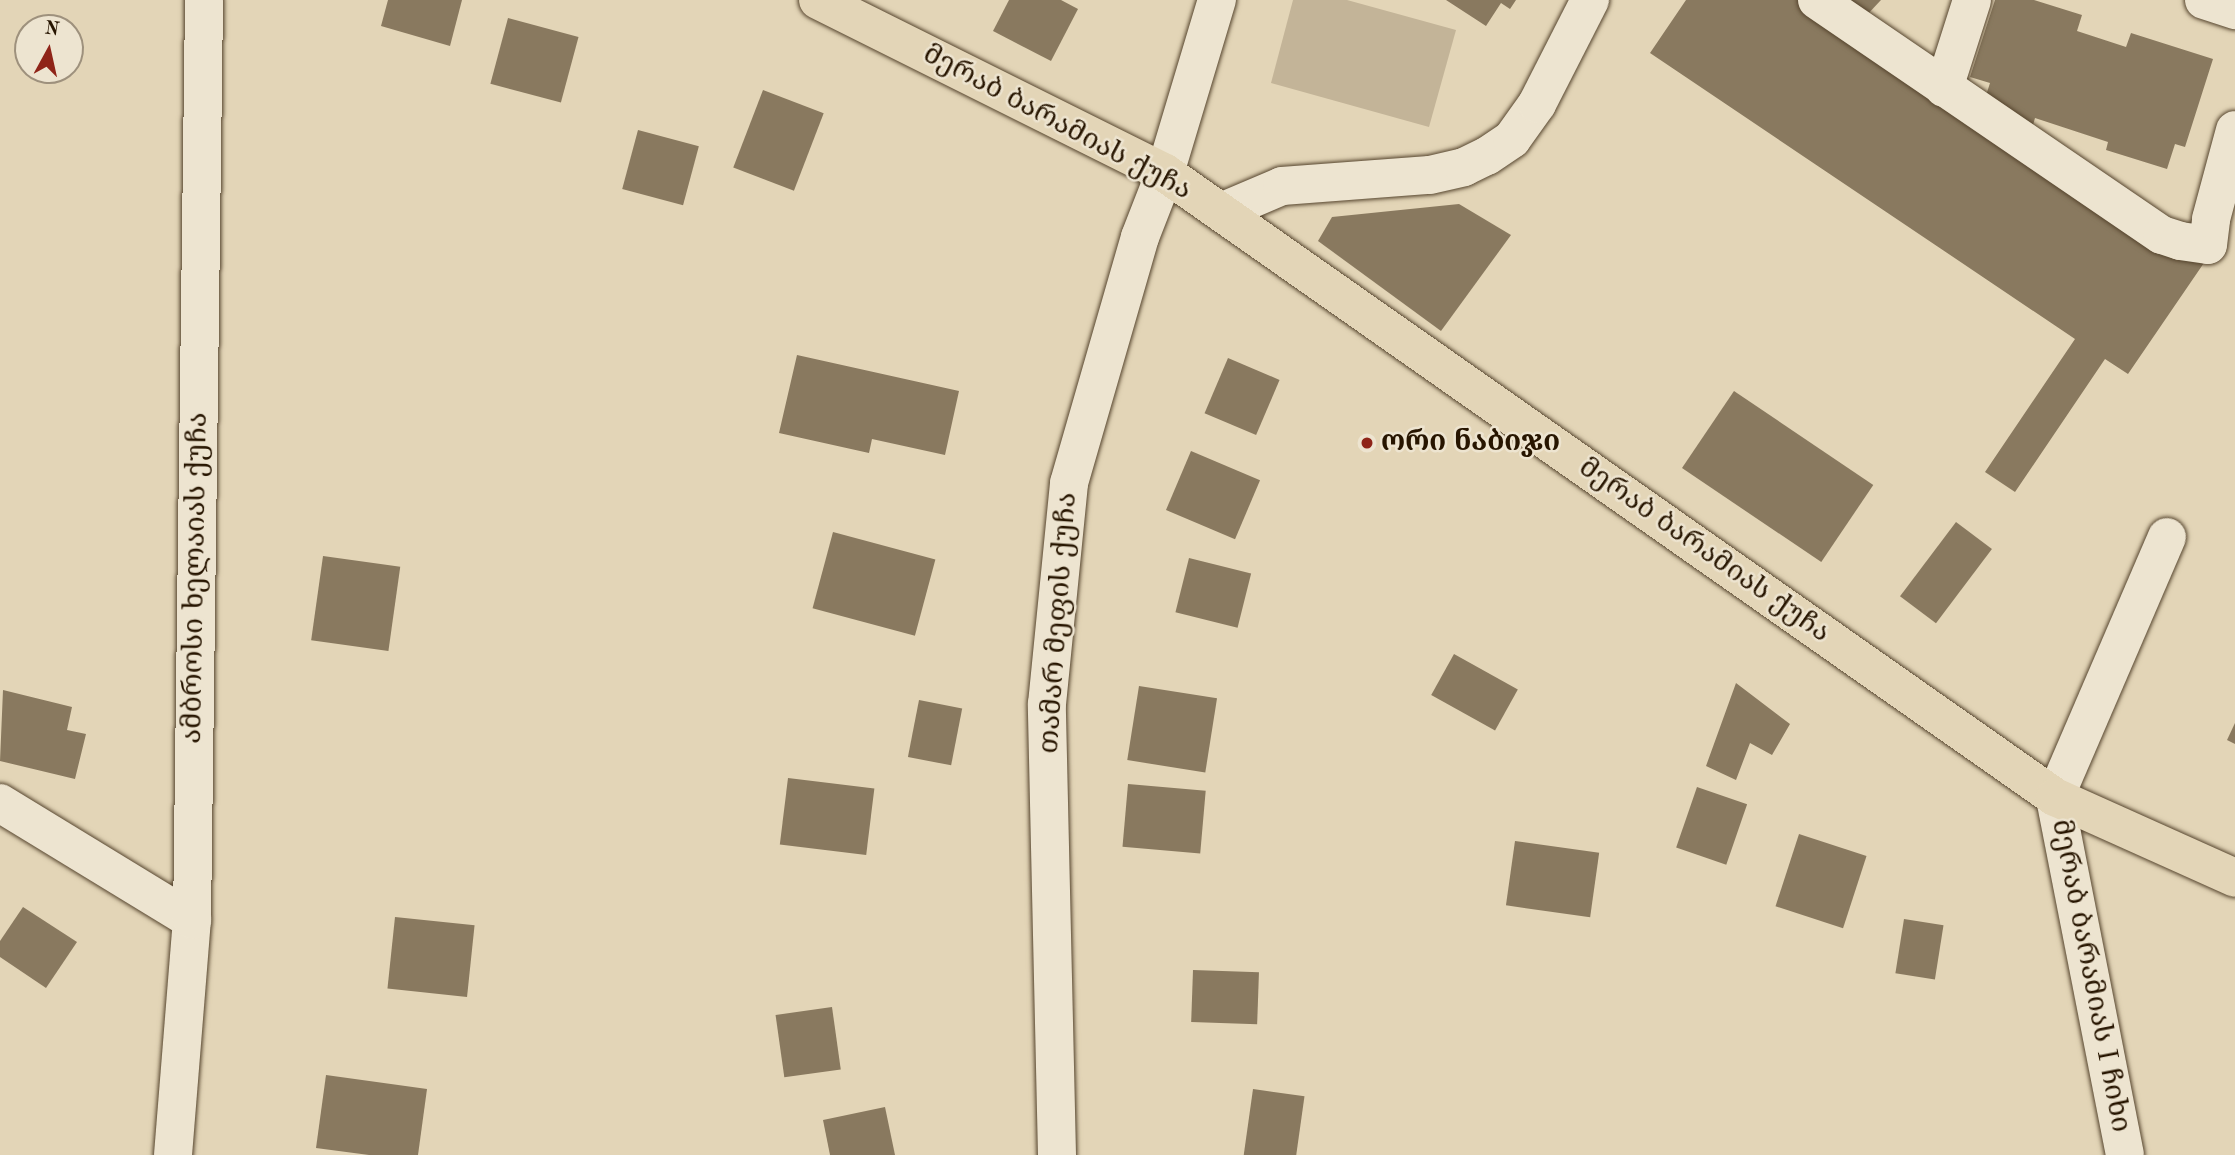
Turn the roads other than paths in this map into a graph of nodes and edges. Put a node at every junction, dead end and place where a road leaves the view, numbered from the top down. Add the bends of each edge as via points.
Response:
1 (204, 0) edge
2 (818, 0) edge
3 (1217, 0) edge
4 (1590, 0) edge
5 (1817, 0) edge
6 (1972, 0) edge
7 (2204, 0) edge
8 (2235, 10) edge
9 (1944, 88) junction
10 (2235, 130) edge
11 (1162, 181) junction
12 (1222, 212) junction
13 (2167, 537) dead end
14 (2055, 797) junction
15 (0, 803) edge
16 (2235, 877) edge
17 (192, 920) junction
18 (173, 1155) edge
19 (1058, 1155) edge
20 (2125, 1155) edge

1 - 17 street, ამბროსი ხელაიას ქუჩა
2 - 11 main road, მერაბ ბარამიას ქუჩა
3 - 11 street, თამარ მეფის ქუჩა
4 - 12 street via 1537,104 1512,139 1487,156 1430,175 1282,186
5 - 9 street
6 - 9 street
7 - 8 street
9 - 10 street via 2162,234 2208,245
11 - 12 main road, მერაბ ბარამიას ქუჩა
11 - 19 street, თამარ მეფის ქუჩა via 1140,237 1069,482 1047,704
12 - 14 main road, მერაბ ბარამიას ქუჩა
13 - 14 street
14 - 16 main road, მერაბ ბარამიას ქუჩა
14 - 20 street, მერაბ ბარამიას I ჩიხი
15 - 17 street
17 - 18 street, ამბროსი ხელაიას ქუჩა

